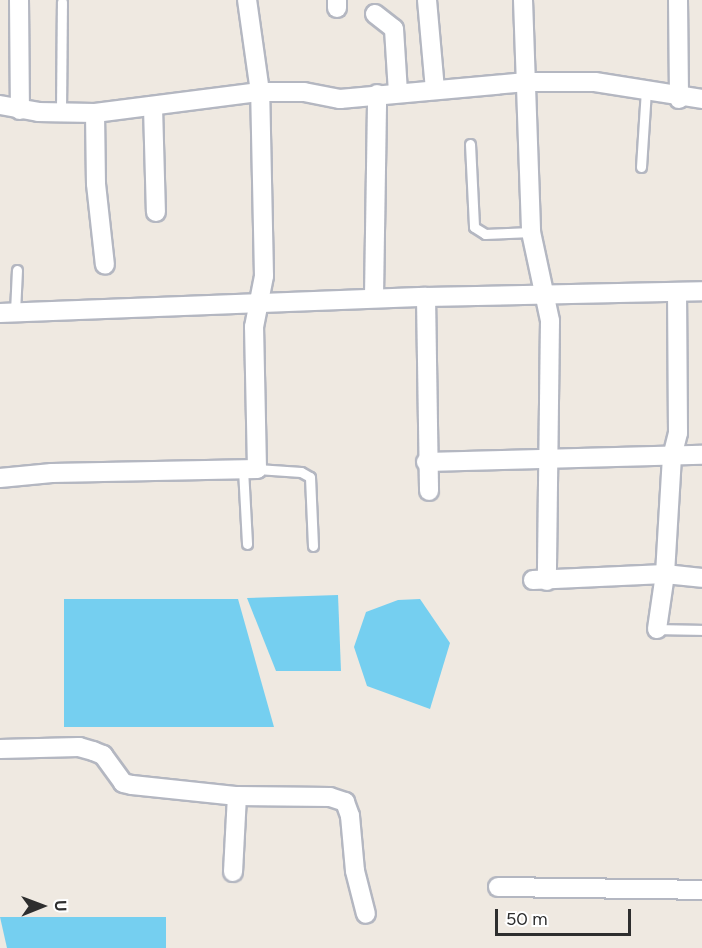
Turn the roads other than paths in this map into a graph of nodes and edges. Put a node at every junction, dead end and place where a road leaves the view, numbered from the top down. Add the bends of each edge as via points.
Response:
1 (20, 0) edge
2 (247, 0) edge
3 (427, 0) edge
4 (523, 0) edge
5 (678, 0) edge
6 (62, 2) dead end
7 (375, 14) dead end
8 (526, 82) junction
9 (646, 88) junction
10 (435, 90) junction
11 (260, 92) junction
12 (398, 93) junction
13 (377, 94) junction
14 (680, 99) junction
15 (702, 99) edge
16 (0, 105) edge
17 (153, 107) junction
18 (20, 110) junction
19 (61, 112) junction
20 (95, 113) junction
21 (470, 144) dead end
22 (641, 166) dead end
23 (156, 212) dead end
24 (531, 232) junction
25 (105, 265) dead end
26 (17, 270) dead end
27 (545, 291) junction
28 (702, 291) edge
29 (677, 292) junction
30 (374, 296) junction
31 (426, 297) junction
32 (258, 303) junction
33 (8, 313) edge
34 (702, 455) edge
35 (672, 457) junction
36 (547, 458) junction
37 (426, 462) junction
38 (250, 469) junction
39 (0, 478) edge
40 (429, 491) dead end
41 (246, 544) dead end
42 (313, 546) dead end
43 (665, 574) junction
44 (702, 578) edge
45 (657, 629) joint
46 (702, 630) edge
47 (0, 749) edge
48 (237, 796) junction
49 (233, 872) dead end
50 (498, 887) dead end
51 (702, 890) edge
52 (366, 914) dead end

1 - 18 street
2 - 11 street
3 - 10 street
4 - 8 street
5 - 14 street
6 - 19 lane
7 - 12 street via 394,29
8 - 9 street via 595,82
8 - 10 street
8 - 24 street
9 - 14 street
9 - 22 lane
10 - 12 street
11 - 13 street via 304,92 340,99
11 - 17 street
11 - 32 street via 264,276
12 - 13 street
13 - 30 street
14 - 15 street
16 - 18 street
17 - 20 street
17 - 23 street
18 - 19 street
19 - 20 street
20 - 25 street via 96,184
21 - 24 lane via 474,227 485,234
24 - 27 street
26 - 33 lane
27 - 29 street
27 - 31 street
27 - 36 street via 550,321
28 - 29 street
29 - 35 street via 679,402
30 - 31 street
30 - 32 street
31 - 37 street
32 - 33 street
32 - 38 street
34 - 35 street
35 - 36 street
35 - 43 street
36 - 37 street
36 - 43 street via 540,580
37 - 40 street
38 - 39 street via 52,473
38 - 41 lane
38 - 42 lane via 302,472 310,477
43 - 44 street
43 - 45 street
45 - 46 lane
47 - 48 street via 79,747 103,755 123,783
48 - 49 street
48 - 52 street via 330,797 345,802 355,872
50 - 51 street

